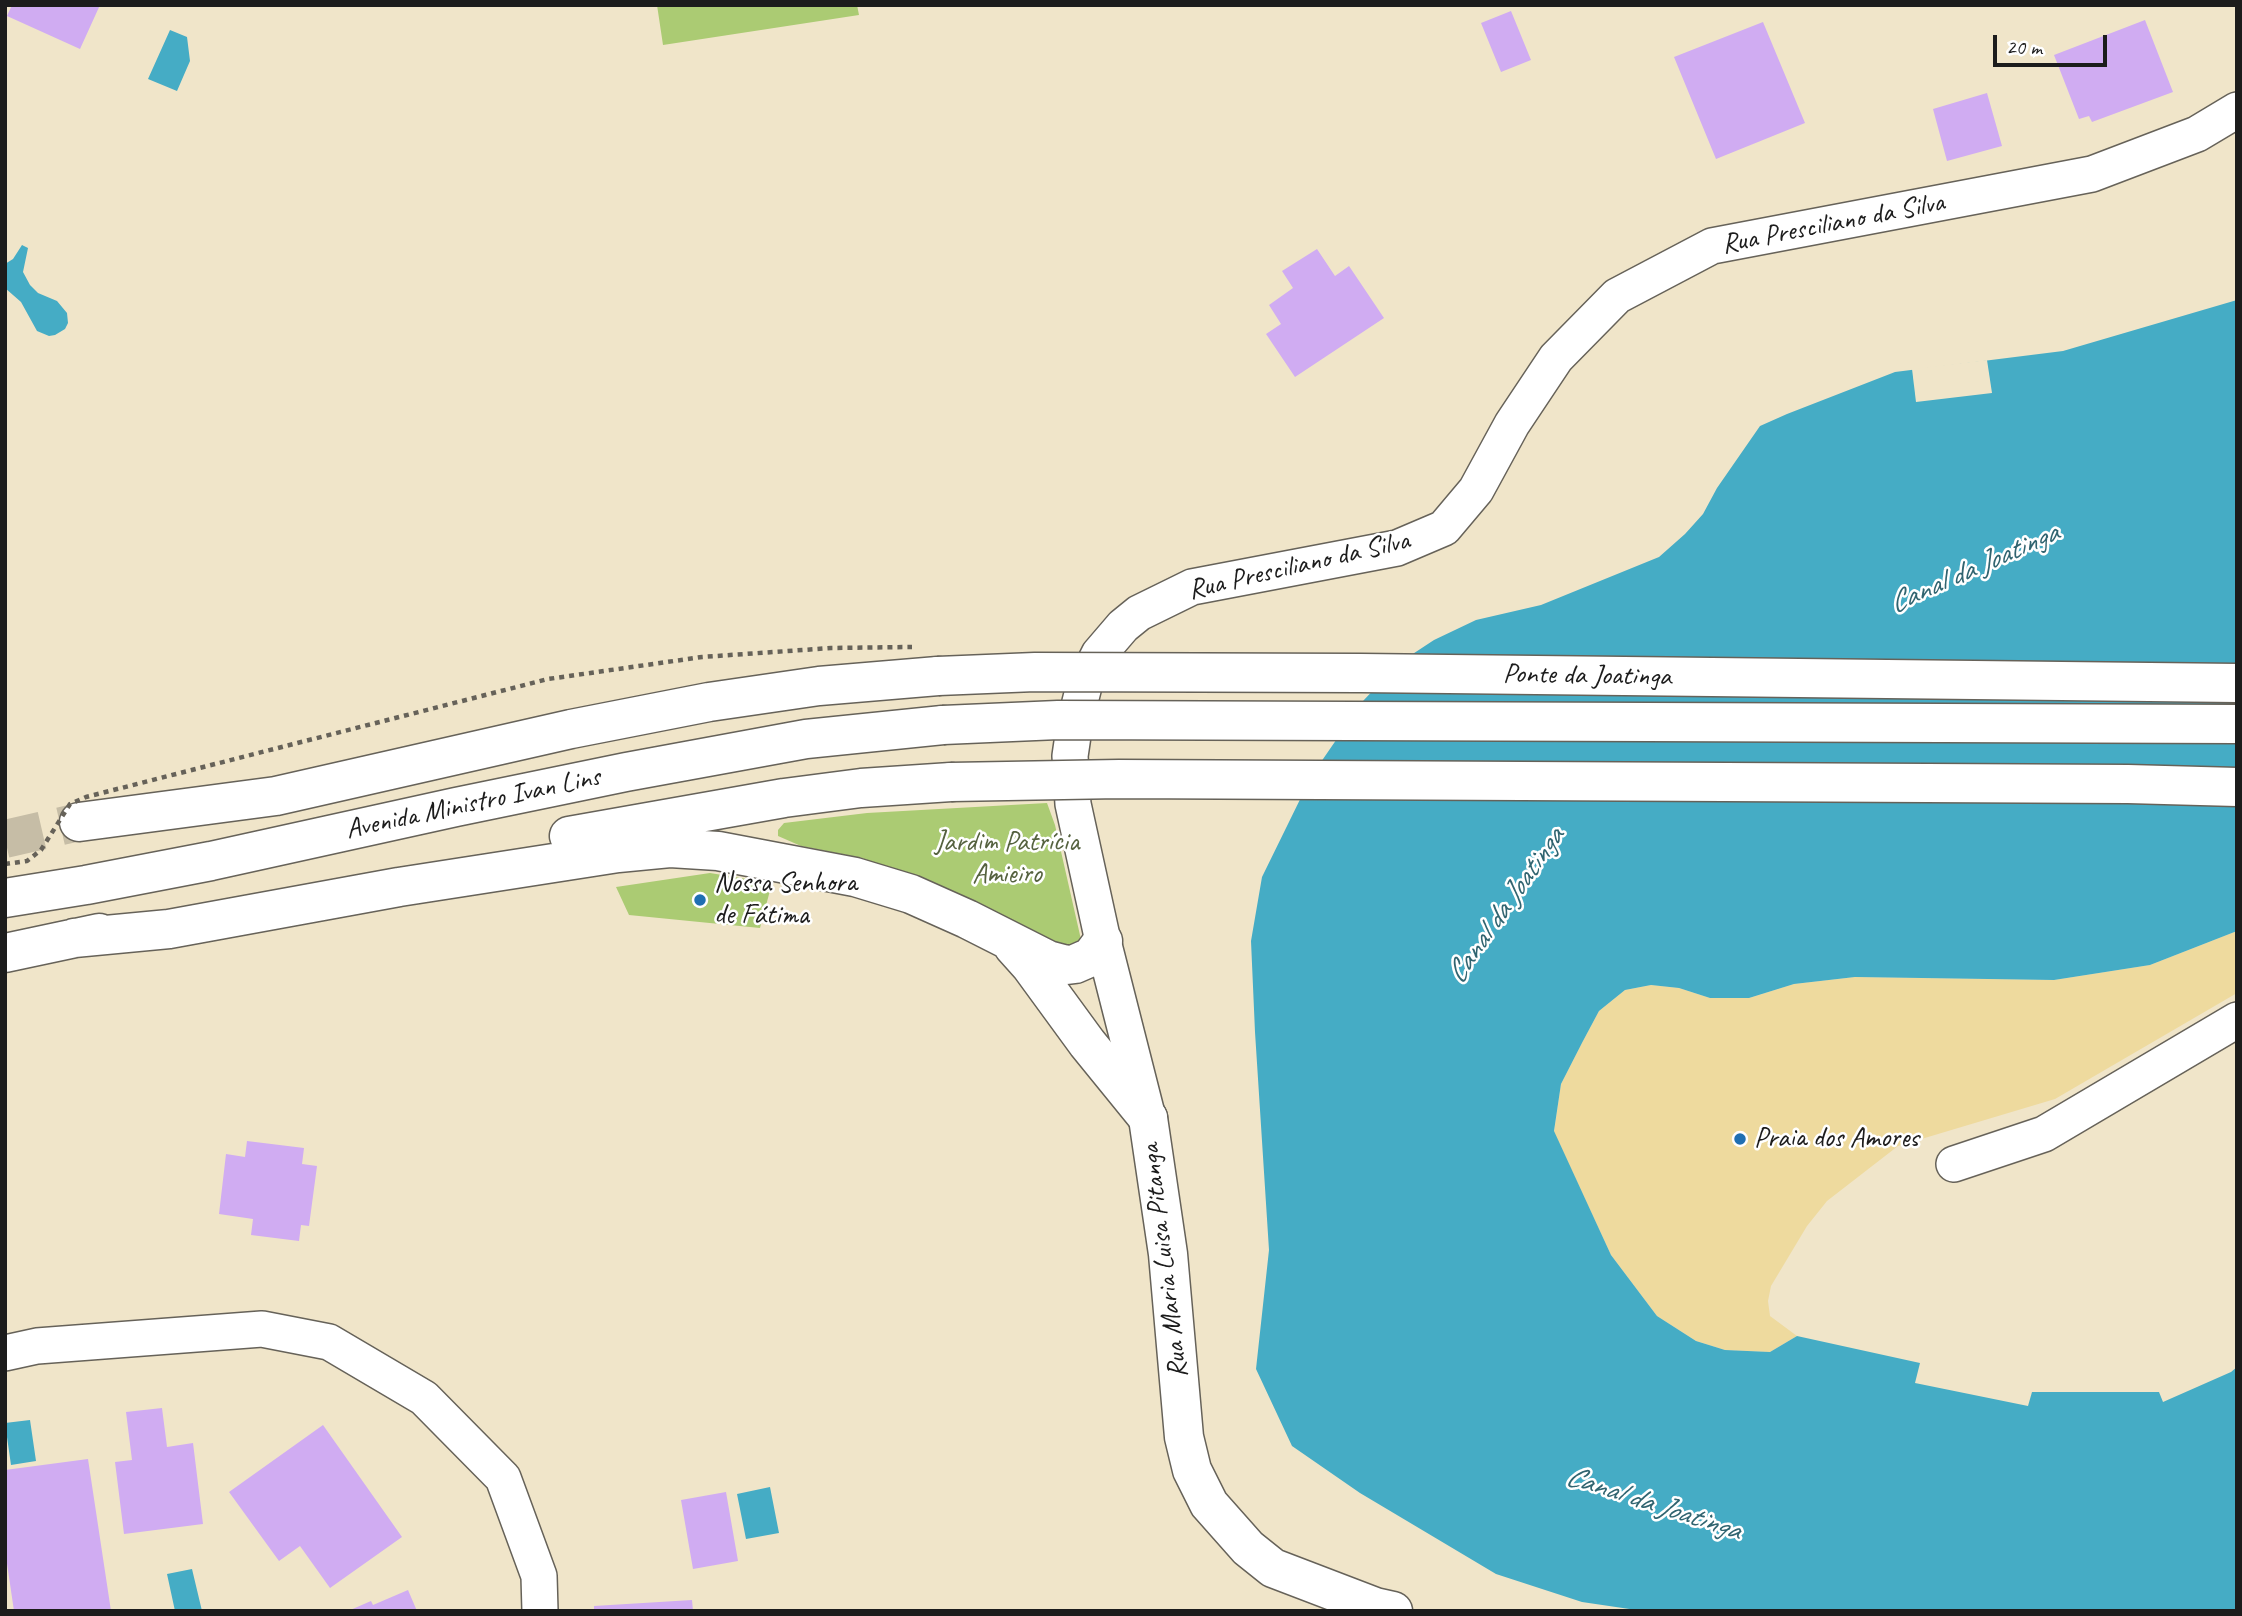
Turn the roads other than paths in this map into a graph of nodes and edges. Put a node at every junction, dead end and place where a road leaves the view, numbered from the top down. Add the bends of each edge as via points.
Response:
1 (2237, 110) edge
2 (2237, 683) edge
3 (2237, 724) edge
4 (943, 725) joint
5 (2237, 787) edge
6 (1073, 804) joint
7 (79, 822) tunnel mouth
8 (5, 898) edge
9 (74, 938) junction
10 (1006, 940) junction
11 (1103, 941) junction
12 (5, 953) edge
13 (2237, 1020) edge
14 (1148, 1118) junction
15 (1954, 1164) dead end
16 (5, 1353) edge
17 (540, 1611) edge
18 (1392, 1611) edge

1 - 6 street, Rua Presciliano da Silva via 2197,134 2092,174 1712,246 1617,296 1556,358 1476,490 1444,528 1396,548 1192,587 1123,626 1099,654 1085,682 1070,755
2 - 7 main road, Ponte da Joatinga, bridge via 1361,673 938,676 818,686 709,702 276,796
3 - 4 main road, Ponte da Joatinga, bridge via 1058,720
4 - 8 main road, Avenida Ministro Ivan Lins via 806,739 716,755 211,861
5 - 9 main road, bridge via 1147,779 860,788 639,822
6 - 11 street, Rua Maria Luisa Pitanga
9 - 10 main road via 169,929 399,887 670,848 718,851 855,877 911,894
9 - 12 main road
10 - 11 main road via 1067,965 1091,957
10 - 14 main road
11 - 14 street, Rua Maria Luisa Pitanga
13 - 15 street via 2043,1134
14 - 18 main road, Rua Maria Luisa Pitanga via 1192,1470 1209,1504 1248,1548 1273,1568
16 - 17 street via 37,1346 262,1329 329,1342 424,1398 503,1478 540,1576

